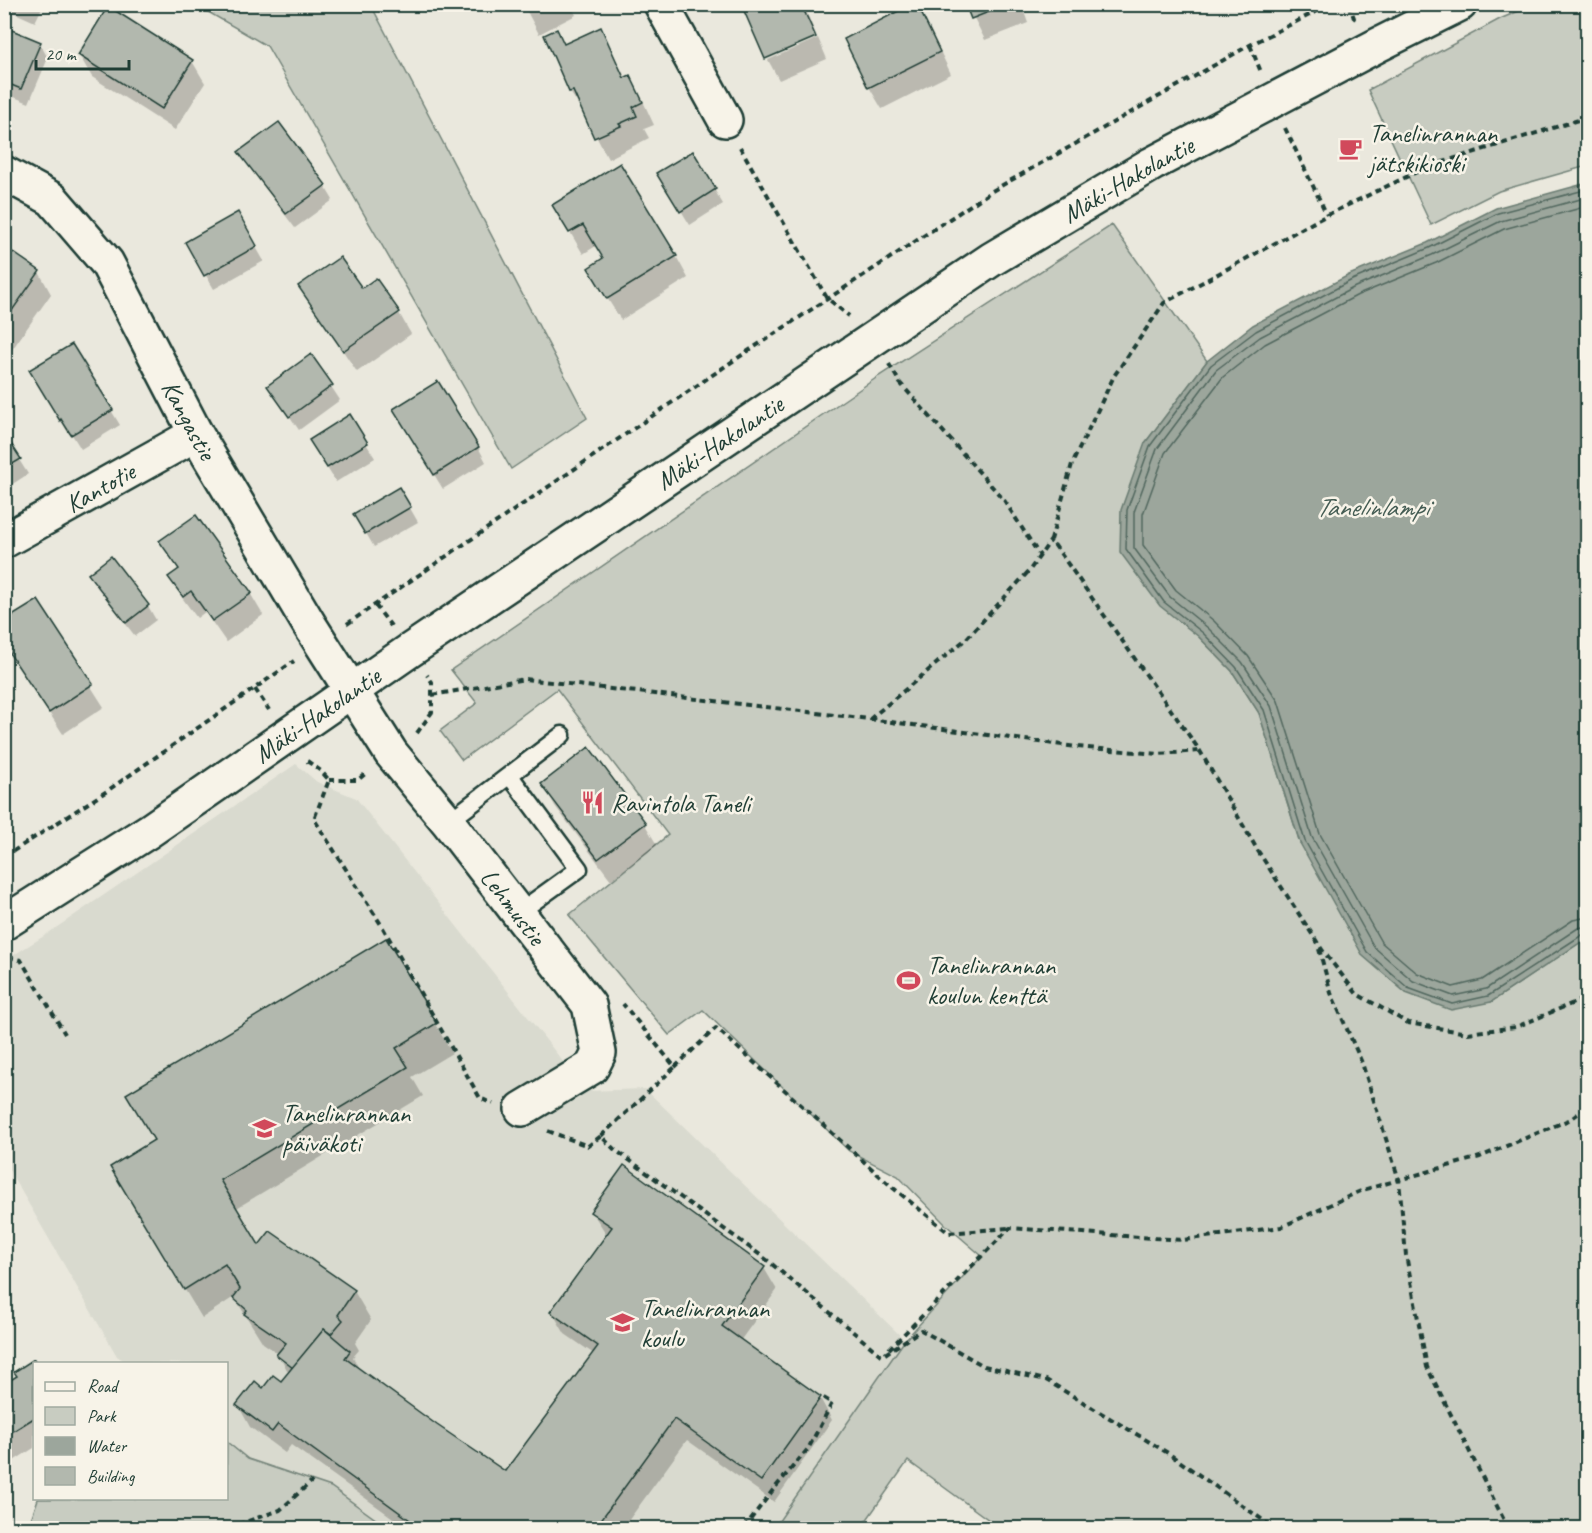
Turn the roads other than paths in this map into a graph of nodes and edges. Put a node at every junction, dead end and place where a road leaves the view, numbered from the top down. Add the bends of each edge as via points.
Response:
1 (662, 4) edge
2 (1460, 4) edge
3 (725, 120) road end
4 (4, 173) edge
5 (196, 434) junction
6 (4, 541) edge
7 (352, 691) junction
8 (562, 735) dead end
9 (510, 776) junction
10 (448, 822) junction
11 (519, 913) junction
12 (4, 923) edge
13 (521, 1115) road end

1 - 3 street
2 - 7 street, Mäki-Hakolantie via 1152,164 992,259
4 - 5 street, Kangastie via 52,200 107,263
5 - 6 street, Kantotie
5 - 7 street, Kangastie
7 - 10 street, Lehmustie via 391,753
7 - 12 street, Mäki-Hakolantie via 149,831
8 - 9 lane
9 - 10 lane
9 - 11 lane via 579,869
10 - 11 street, Lehmustie
11 - 13 street, Lehmustie via 589,1005 599,1053 592,1067

